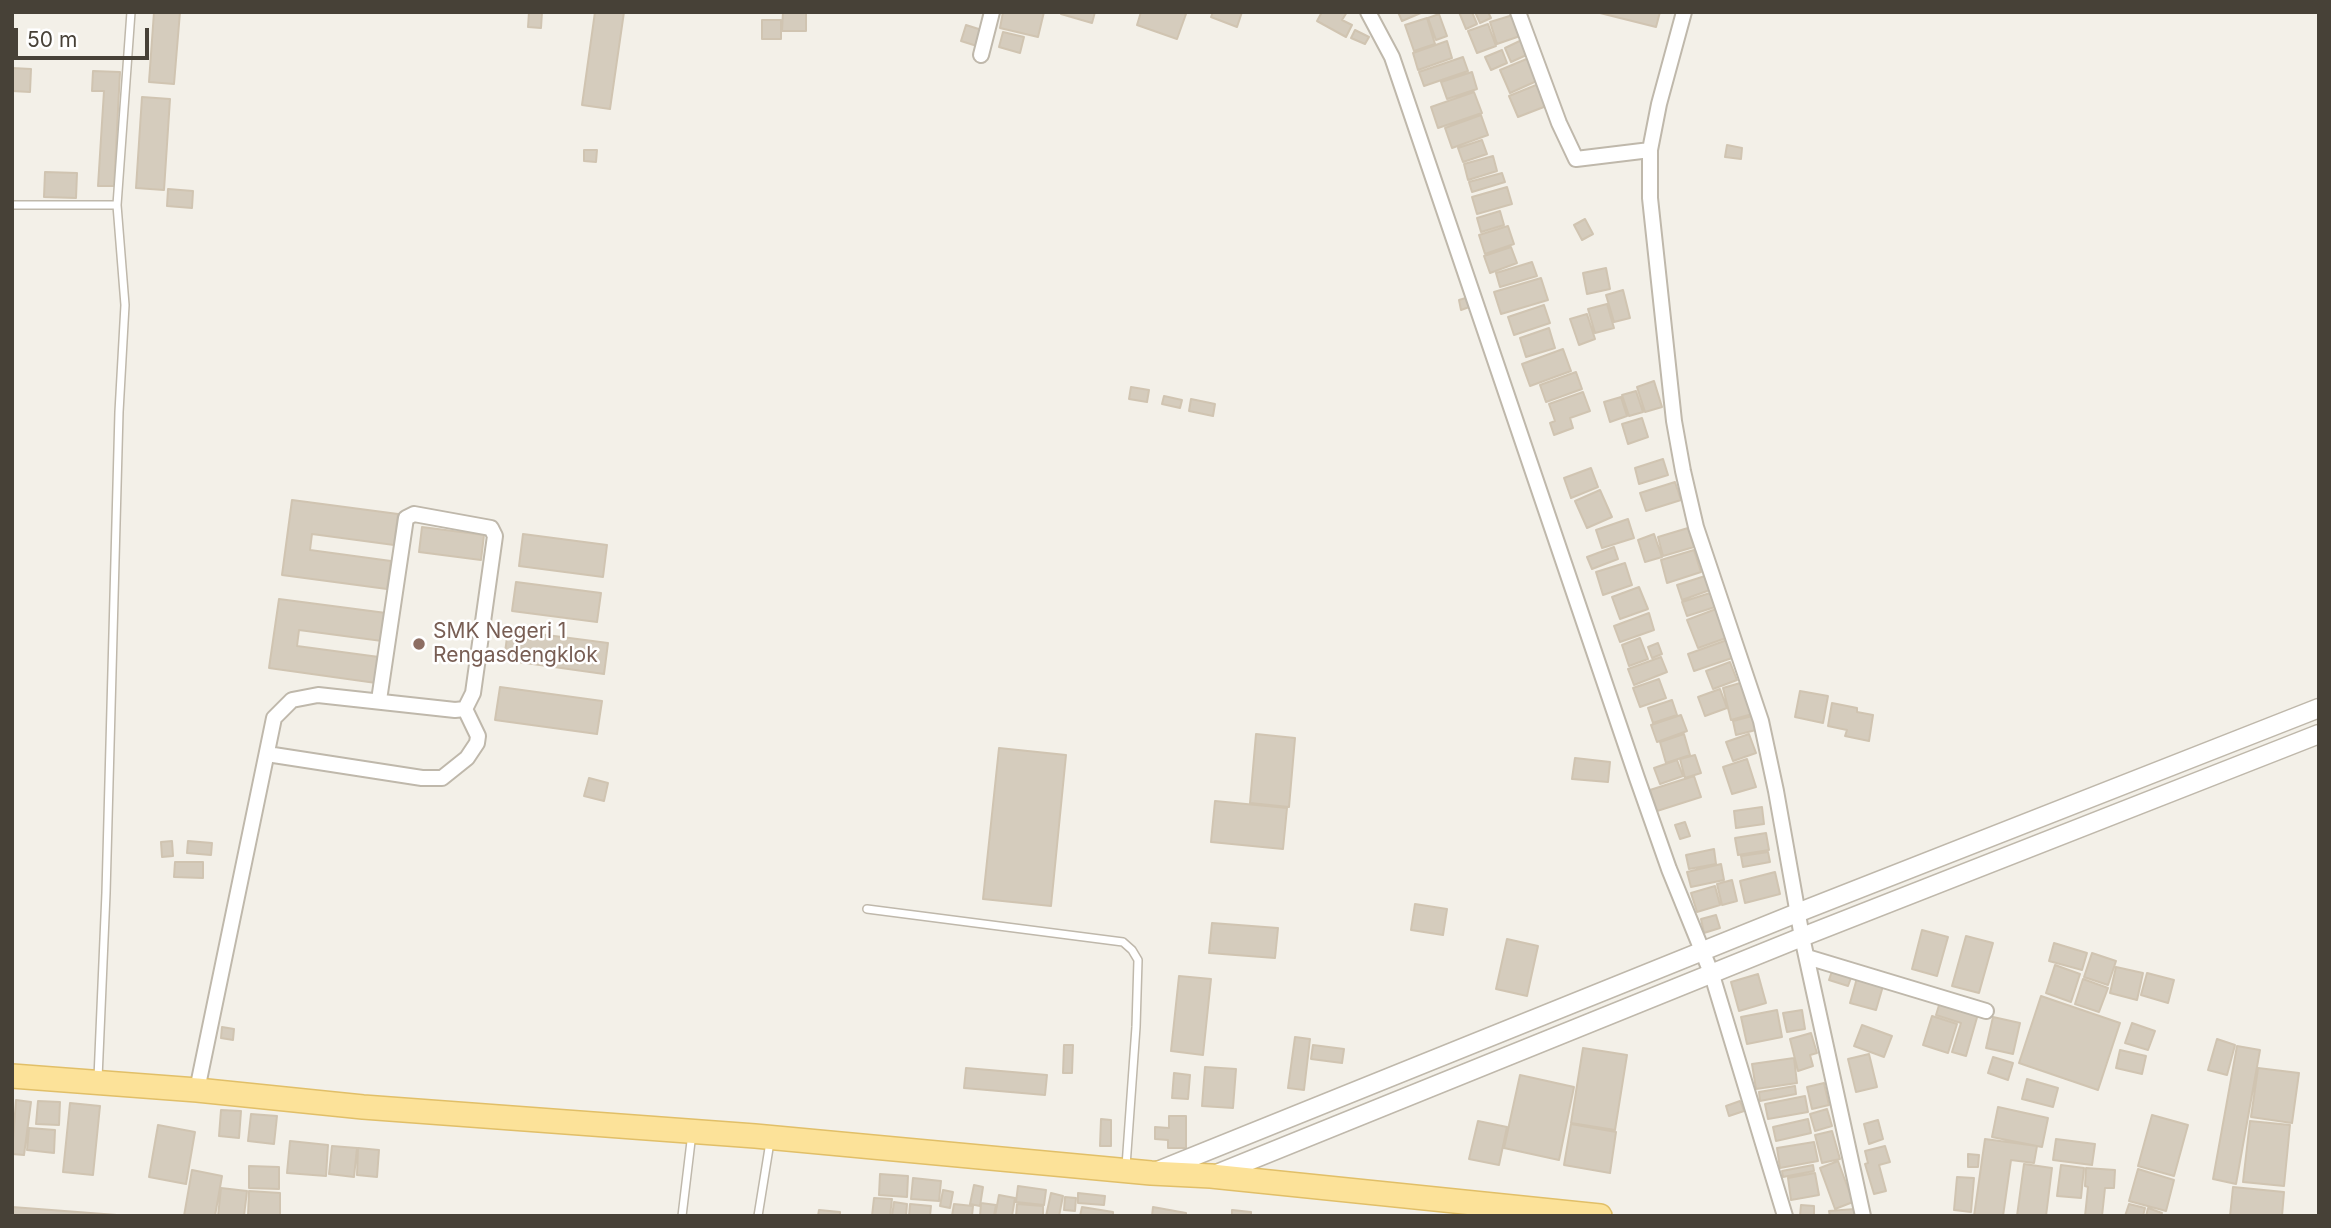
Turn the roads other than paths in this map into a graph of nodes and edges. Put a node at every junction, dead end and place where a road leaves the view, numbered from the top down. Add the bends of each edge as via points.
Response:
1 (131, 12) edge
2 (992, 12) edge
3 (1368, 12) edge
4 (1518, 12) edge
5 (1684, 12) edge
6 (981, 55) dead end
7 (1650, 150) junction
8 (12, 205) edge
9 (117, 205) junction
10 (379, 700) junction
11 (465, 709) junction
12 (2319, 709) edge
13 (2319, 734) edge
14 (267, 754) junction
15 (867, 909) dead end
16 (1797, 913) junction
17 (1802, 937) junction
18 (1703, 951) junction
19 (1807, 957) junction
20 (1712, 975) junction
21 (1986, 1011) dead end
22 (12, 1076) edge
23 (97, 1082) junction
24 (197, 1090) junction
25 (692, 1131) junction
26 (771, 1138) junction
27 (1125, 1170) junction
28 (1151, 1173) junction
29 (1211, 1176) junction
30 (682, 1216) edge
31 (758, 1216) edge
32 (1600, 1216) edge
33 (1785, 1216) edge
34 (1863, 1216) edge

1 - 9 lane
2 - 6 street
3 - 18 street via 1392,57 1637,778
4 - 7 street via 1576,159
5 - 7 street
7 - 16 street via 1650,198 1683,471 1696,527 1761,721
8 - 9 lane
9 - 23 lane via 125,305
10 - 11 street
10 - 11 street via 404,521 414,514 486,526 495,533 473,693
10 - 14 street via 318,695 292,700 274,718
11 - 14 street via 477,743 467,758 442,778
12 - 16 street
13 - 17 street
14 - 24 street
15 - 27 lane via 1123,942 1132,950 1138,960 1137,1000
16 - 17 street
16 - 18 street
17 - 19 street
17 - 20 street
18 - 20 street
18 - 28 street
19 - 21 street
19 - 34 street
20 - 29 street
20 - 33 street
22 - 23 main road
23 - 24 main road
24 - 25 main road
25 - 26 main road
25 - 30 lane
26 - 27 main road
26 - 31 lane
27 - 28 main road
28 - 29 main road
29 - 32 main road

